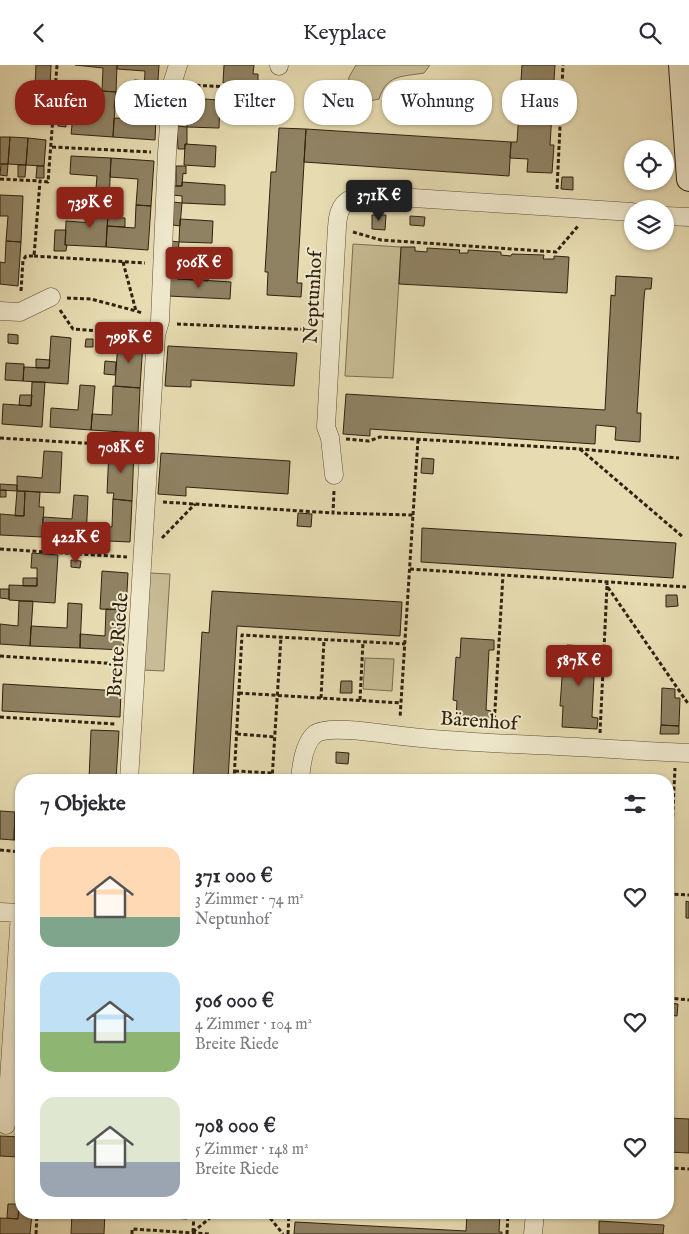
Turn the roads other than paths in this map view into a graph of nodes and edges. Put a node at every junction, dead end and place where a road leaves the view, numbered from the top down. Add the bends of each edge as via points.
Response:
1 (178, 65) edge
2 (681, 65) edge
3 (689, 179) edge
4 (624, 211) edge
5 (674, 216) edge
6 (689, 217) edge
7 (51, 297) road end
8 (0, 311) edge
9 (334, 475) road end
10 (683, 753) edge
11 (129, 774) edge
12 (301, 774) edge
13 (0, 912) edge
14 (15, 913) edge
15 (15, 989) edge
16 (6, 1125) dead end
17 (534, 1219) edge
18 (533, 1234) edge

1 - 11 street, Breite Riede via 172,84 167,153
2 - 3 street
4 - 9 street, Neptunhof via 367,195 354,196 341,207 337,227 326,427
5 - 6 street
7 - 8 street via 20,312
10 - 12 street, Bärenhof via 327,730 315,734 308,745
13 - 14 street
15 - 16 street
17 - 18 street

